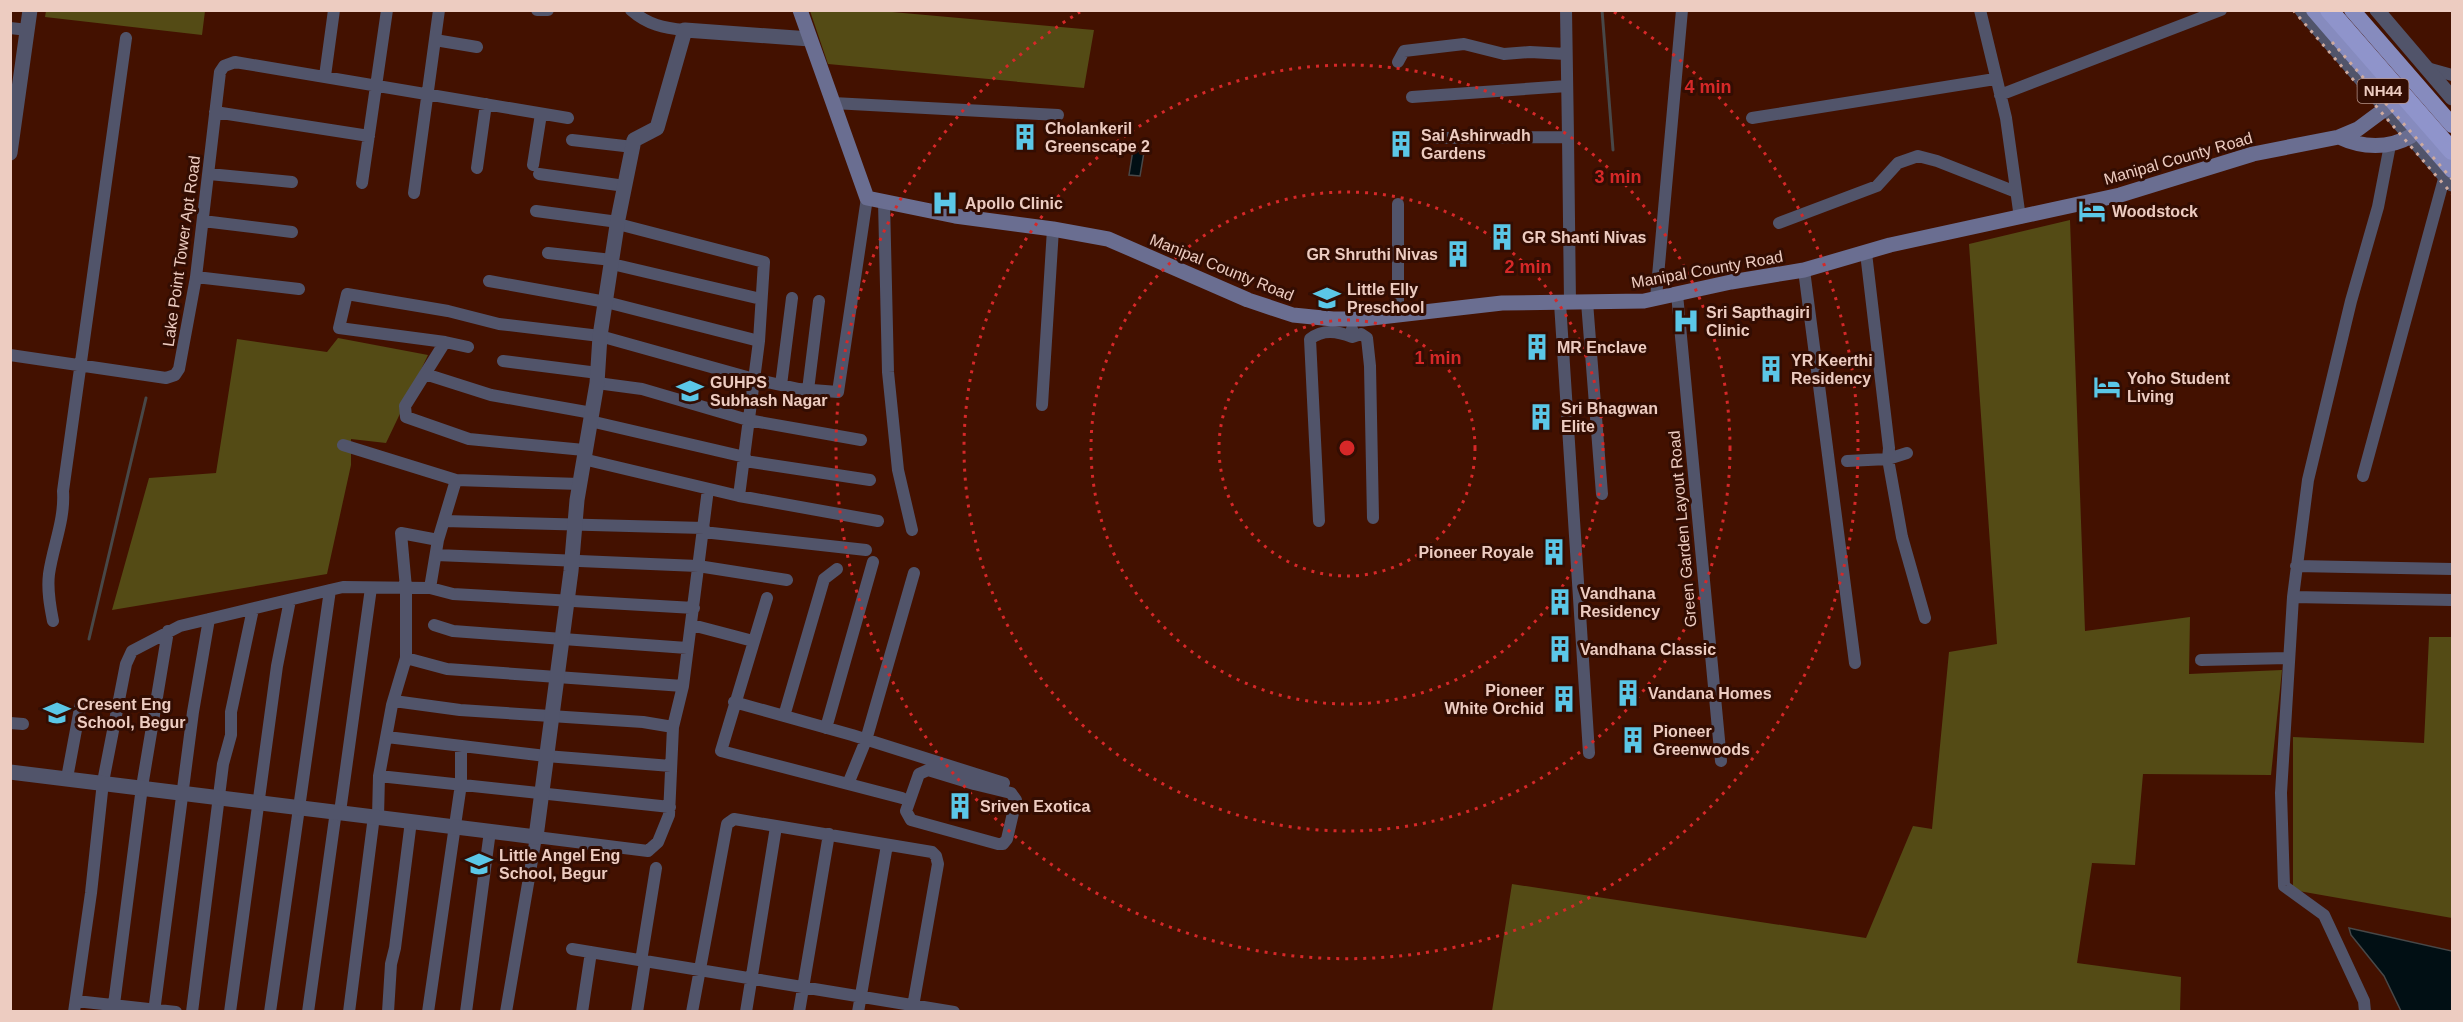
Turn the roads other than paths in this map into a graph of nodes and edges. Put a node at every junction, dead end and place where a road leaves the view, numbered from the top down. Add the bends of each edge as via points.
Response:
1 (30, 10) edge
2 (334, 10) edge
3 (387, 10) edge
4 (439, 10) edge
5 (537, 10) edge
6 (548, 10) edge
7 (632, 10) edge
8 (800, 10) edge
9 (1566, 10) edge
10 (1682, 10) edge
11 (1980, 10) edge
12 (2221, 10) edge
13 (2302, 10) edge
14 (2314, 10) edge
15 (2328, 10) edge
16 (2344, 10) edge
17 (2352, 10) edge
18 (2377, 10) edge
19 (10, 28) edge
20 (28, 30) junction
21 (685, 30) junction
22 (126, 38) dead end
23 (810, 39) junction
24 (435, 40) junction
25 (477, 47) dead end
26 (1566, 54) junction
27 (1398, 62) dead end
28 (2427, 68) junction
29 (325, 75) junction
30 (2452, 75) edge
31 (1995, 79) junction
32 (15, 84) edge
33 (376, 84) junction
34 (1567, 86) junction
35 (427, 94) junction
36 (2000, 95) junction
37 (1412, 97) dead end
38 (2452, 98) edge
39 (833, 103) junction
40 (486, 104) junction
41 (2390, 105) junction
42 (215, 112) junction
43 (541, 114) junction
44 (1058, 115) dead end
45 (568, 118) dead end
46 (1752, 118) dead end
47 (2452, 125) edge
48 (2452, 134) edge
49 (369, 136) junction
50 (2411, 136) junction
51 (1568, 137) junction
52 (2339, 137) junction
53 (1436, 138) dead end
54 (572, 140) dead end
55 (11, 145) edge
56 (2390, 146) junction
57 (633, 147) junction
58 (2452, 151) edge
59 (477, 168) dead end
60 (209, 174) junction
61 (2450, 176) edge
62 (292, 182) dead end
63 (363, 183) dead end
64 (625, 186) junction
65 (2016, 192) junction
66 (414, 193) dead end
67 (867, 198) junction
68 (884, 201) junction
69 (1398, 204) dead end
70 (536, 211) dead end
71 (2020, 218) junction
72 (202, 221) junction
73 (618, 223) junction
74 (1779, 223) dead end
75 (1053, 229) junction
76 (292, 232) dead end
77 (549, 253) dead end
78 (1866, 253) junction
79 (612, 262) junction
80 (1804, 270) junction
81 (196, 277) junction
82 (489, 281) dead end
83 (299, 289) dead end
84 (1677, 294) junction
85 (792, 298) dead end
86 (1656, 298) junction
87 (761, 299) junction
88 (819, 301) dead end
89 (606, 302) junction
90 (1587, 302) junction
91 (1565, 303) junction
92 (1398, 315) junction
93 (1351, 319) junction
94 (600, 336) junction
95 (1352, 337) junction
96 (759, 341) junction
97 (445, 342) junction
98 (468, 347) dead end
99 (10, 355) edge
100 (503, 361) dead end
101 (81, 364) junction
102 (425, 374) junction
103 (598, 378) junction
104 (754, 379) junction
105 (782, 385) junction
106 (808, 390) junction
107 (1042, 405) dead end
108 (591, 417) junction
109 (748, 420) junction
110 (861, 440) dead end
111 (343, 445) dead end
112 (1907, 453) dead end
113 (584, 455) junction
114 (745, 459) junction
115 (1888, 459) junction
116 (1847, 461) dead end
117 (2363, 476) dead end
118 (456, 480) junction
119 (870, 480) dead end
120 (579, 484) junction
121 (708, 489) junction
122 (1602, 494) dead end
123 (739, 496) junction
124 (1373, 518) dead end
125 (1319, 520) dead end
126 (444, 521) junction
127 (878, 521) dead end
128 (575, 524) junction
129 (703, 530) junction
130 (912, 530) dead end
131 (438, 540) junction
132 (866, 550) dead end
133 (436, 555) junction
134 (572, 561) junction
135 (873, 562) dead end
136 (698, 566) junction
137 (2296, 566) junction
138 (837, 569) dead end
139 (2452, 569) edge
140 (914, 573) dead end
141 (788, 580) dead end
142 (371, 588) junction
143 (406, 588) junction
144 (430, 588) junction
145 (330, 590) junction
146 (2293, 597) junction
147 (767, 598) dead end
148 (290, 600) junction
149 (2452, 600) edge
150 (567, 601) junction
151 (694, 608) junction
152 (253, 609) junction
153 (1925, 618) dead end
154 (209, 619) junction
155 (53, 621) dead end
156 (692, 625) junction
157 (434, 626) dead end
158 (168, 632) junction
159 (561, 639) junction
160 (753, 641) junction
161 (687, 648) junction
162 (406, 658) junction
163 (2288, 658) junction
164 (2201, 660) dead end
165 (1855, 663) dead end
166 (556, 678) junction
167 (683, 686) junction
168 (394, 701) junction
169 (734, 702) junction
170 (81, 703) dead end
171 (551, 715) junction
172 (784, 716) junction
173 (673, 727) junction
174 (826, 728) junction
175 (387, 737) junction
176 (866, 740) junction
177 (461, 746) junction
178 (1589, 753) dead end
179 (546, 756) junction
180 (1721, 761) dead end
181 (671, 766) junction
182 (10, 772) edge
183 (951, 772) junction
184 (379, 776) junction
185 (67, 778) junction
186 (975, 779) junction
187 (103, 782) junction
188 (1004, 783) dead end
189 (460, 784) junction
190 (848, 784) junction
191 (142, 787) junction
192 (182, 792) junction
193 (541, 793) junction
194 (221, 797) junction
195 (902, 798) dead end
196 (260, 802) junction
197 (298, 807) junction
198 (670, 807) junction
199 (338, 812) junction
200 (376, 817) junction
201 (411, 821) junction
202 (454, 826) junction
203 (776, 827) junction
204 (490, 831) junction
205 (830, 834) junction
206 (536, 837) junction
207 (887, 845) junction
208 (656, 868) dead end
209 (572, 949) dead end
210 (591, 952) junction
211 (643, 961) junction
212 (699, 970) junction
213 (752, 979) junction
214 (803, 987) junction
215 (860, 997) junction
216 (75, 1006) edge
217 (113, 1008) edge
218 (913, 1008) edge
219 (154, 1010) edge
220 (176, 1011) edge
221 (192, 1011) edge
222 (230, 1011) edge
223 (270, 1011) edge
224 (308, 1011) edge
225 (349, 1011) edge
226 (388, 1011) edge
227 (428, 1011) edge
228 (466, 1011) edge
229 (506, 1011) edge
230 (582, 1011) edge
231 (637, 1011) edge
232 (692, 1011) edge
233 (746, 1011) edge
234 (799, 1011) edge
235 (858, 1011) edge
236 (954, 1011) edge
237 (2365, 1011) edge

1 - 20 street
2 - 29 street
3 - 33 street
4 - 24 street
5 - 6 street
7 - 21 street via 661,28
8 - 23 main road
9 - 26 street
10 - 86 street
11 - 31 street
12 - 36 street
13 - 41 street
14 - 41 highway, NH44
15 - 58 highway
16 - 48 highway
17 - 47 highway, NH44
18 - 28 street
19 - 20 street
20 - 32 street
21 - 23 street
21 - 57 street via 657,128 634,140
22 - 101 street
23 - 39 main road
24 - 25 street
24 - 35 street
26 - 27 street via 1504,54 1464,44 1404,51
26 - 34 street
28 - 30 street
28 - 38 street
29 - 33 street
29 - 42 street, Lake Point Tower Apt Road via 235,62 220,72
31 - 36 street
31 - 46 street
32 - 55 street
33 - 35 street
33 - 49 street
34 - 37 street
34 - 51 street
35 - 40 street
35 - 66 street
36 - 65 street
39 - 44 street
39 - 67 main road
40 - 43 street
40 - 59 street
41 - 50 street
41 - 52 main road, Manipal County Road via 2358,129
41 - 61 highway, NH44
42 - 49 street
42 - 60 street, Lake Point Tower Apt Road
43 - 45 street
43 - 64 street via 536,169
49 - 63 street
50 - 56 main road
50 - 61 street
51 - 53 street
51 - 91 street
52 - 56 main road via 2354,144
52 - 71 main road, Manipal County Road via 2253,154 2120,195
54 - 57 street
56 - 137 street via 2379,207 2350,301 2312,460
57 - 64 street
60 - 62 street
60 - 72 street, Lake Point Tower Apt Road
61 - 117 street
64 - 73 street
65 - 71 street
65 - 74 street via 1918,156 1898,163 1877,186
67 - 68 main road, Manipal County Road
67 - 106 street via 838,392
68 - 75 main road, Manipal County Road via 955,216
68 - 130 street via 888,372 898,470
69 - 92 street
70 - 73 street
71 - 78 main road, Manipal County Road
72 - 76 street
72 - 81 street, Lake Point Tower Apt Road
73 - 79 street
73 - 87 street via 764,262
75 - 93 main road, Manipal County Road via 1108,239 1248,300 1293,315
75 - 107 street
77 - 79 street
78 - 80 main road, Manipal County Road
78 - 115 street
79 - 87 street
79 - 89 street
80 - 84 main road, Manipal County Road
80 - 165 street
81 - 83 street
81 - 101 street, Lake Point Tower Apt Road via 182,359 175,375 166,378
82 - 89 street
84 - 86 main road, Manipal County Road
84 - 180 street, Green Garden Layout Road
85 - 105 street
86 - 90 main road, Manipal County Road
87 - 96 street
88 - 106 street
89 - 94 street
89 - 96 street
90 - 91 main road, Manipal County Road
90 - 122 street
91 - 92 main road, Manipal County Road via 1503,303
91 - 178 street
92 - 93 main road, Manipal County Road
93 - 95 street
94 - 97 street via 499,324 347,294 339,328
94 - 103 street
94 - 104 street
95 - 124 street via 1361,334 1367,338
95 - 125 street via 1319,332 1310,339
96 - 104 street
97 - 98 street
97 - 102 street
99 - 101 street, Lake Point Tower Apt Road
100 - 103 street
101 - 155 street via 64,507 48,577
102 - 108 street via 491,395
102 - 113 street via 405,406 406,417 470,439
103 - 108 street
103 - 109 street
104 - 105 street
104 - 109 street
105 - 106 street
108 - 113 street
108 - 114 street
109 - 110 street
109 - 114 street
111 - 118 street
112 - 115 street
113 - 120 street
113 - 121 street
114 - 119 street
114 - 123 street
115 - 116 street
115 - 153 street via 1902,537
118 - 120 street
118 - 126 street
120 - 128 street
121 - 123 street
121 - 129 street
123 - 127 street
126 - 128 street
126 - 131 street
128 - 129 street
128 - 134 street
129 - 132 street
129 - 136 street
131 - 133 street
131 - 143 street via 401,533
133 - 134 street
133 - 144 street
134 - 136 street
134 - 150 street
135 - 174 street
136 - 141 street
136 - 151 street
137 - 139 street
137 - 146 street
138 - 172 street via 824,579
140 - 176 street
142 - 143 street
142 - 145 street
142 - 199 street
143 - 144 street
143 - 162 street
144 - 150 street via 453,594
145 - 148 street
145 - 197 street
146 - 149 street
146 - 163 street
147 - 160 street
148 - 152 street
148 - 196 street via 277,666
150 - 151 street
150 - 159 street
151 - 156 street
152 - 154 street
152 - 194 street via 231,711
154 - 158 street
154 - 192 street
156 - 160 street
156 - 161 street
157 - 159 street via 453,631
158 - 187 street via 132,651 126,664
158 - 191 street
159 - 161 street
159 - 166 street
160 - 169 street
161 - 167 street
162 - 166 street via 447,669
162 - 168 street
163 - 164 street
163 - 237 street via 2281,793 2284,886 2324,915 2364,1001
166 - 167 street
166 - 171 street
167 - 173 street
168 - 171 street via 460,710
168 - 175 street
169 - 172 street
169 - 190 street via 721,752
170 - 185 street
171 - 173 street
171 - 179 street
172 - 174 street
173 - 181 street
174 - 176 street
175 - 177 street
175 - 184 street
176 - 183 street
176 - 190 street
177 - 179 street
177 - 189 street
179 - 181 street
179 - 193 street
181 - 198 street
182 - 185 street
183 - 186 street
183 - 186 street via 928,770 919,774 906,811 908,816 1003,844 1015,796
184 - 189 street
184 - 200 street
185 - 187 street
186 - 188 street
187 - 191 street
187 - 216 street
189 - 193 street
189 - 202 street
190 - 195 street
191 - 192 street
191 - 217 street
192 - 194 street
192 - 219 street
193 - 198 street
193 - 206 street
194 - 196 street
194 - 221 street
196 - 197 street
196 - 222 street
197 - 199 street
197 - 223 street
198 - 206 street via 658,842 648,851
199 - 200 street
199 - 224 street
200 - 201 street
200 - 225 street
201 - 202 street
201 - 226 street
202 - 204 street
202 - 227 street
203 - 205 street
203 - 212 street via 734,819 727,824
203 - 213 street
204 - 206 street
204 - 228 street
205 - 207 street
205 - 214 street
206 - 229 street
207 - 215 street
207 - 218 street via 932,852 938,860
208 - 211 street
209 - 210 street
210 - 211 street
210 - 230 street
211 - 212 street
211 - 231 street
212 - 213 street
212 - 232 street
213 - 214 street
213 - 233 street
214 - 215 street
214 - 234 street
215 - 218 street
215 - 235 street
216 - 217 street
217 - 219 street
218 - 236 street
219 - 220 street

